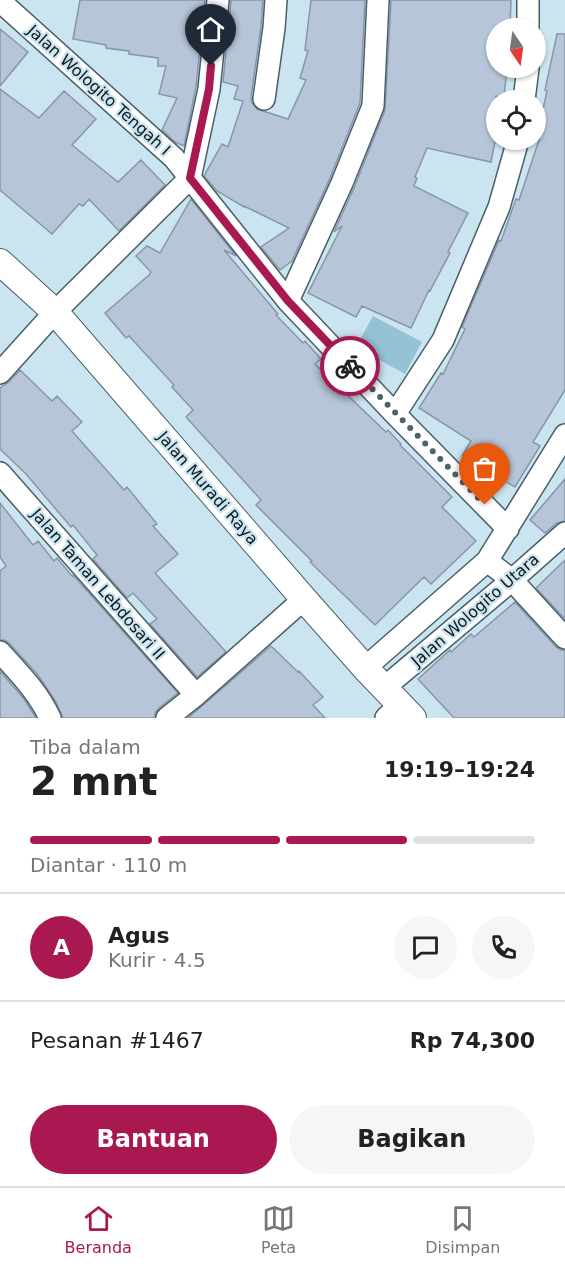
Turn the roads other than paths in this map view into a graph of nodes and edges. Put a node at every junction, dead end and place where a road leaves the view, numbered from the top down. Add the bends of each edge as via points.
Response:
1 (219, 0) edge
2 (276, 0) edge
3 (378, 0) edge
4 (528, 0) edge
5 (0, 1) edge
6 (528, 18) edge
7 (264, 99) dead end
8 (515, 150) edge
9 (190, 178) junction
10 (0, 262) edge
11 (288, 301) junction
12 (55, 312) junction
13 (0, 373) edge
14 (395, 414) junction
15 (565, 435) edge
16 (0, 473) edge
17 (508, 529) junction
18 (565, 533) edge
19 (488, 561) junction
20 (512, 580) junction
21 (304, 599) junction
22 (565, 638) edge
23 (0, 652) edge
24 (365, 668) junction
25 (196, 695) junction
26 (396, 707) edge
27 (50, 718) edge
28 (167, 718) edge

1 - 9 street via 209,89
2 - 7 street
3 - 11 street via 373,106
4 - 6 street
5 - 9 street, Jalan Wologito Tengah I via 174,158
8 - 14 street via 500,207 443,340
9 - 11 street, Jalan Wologito Tengah I
9 - 12 street
10 - 12 street, Jalan Muradi Raya
11 - 14 street, Jalan Wologito Tengah I
12 - 13 street
12 - 21 street, Jalan Muradi Raya
14 - 17 street, Jalan Wologito Tengah I
15 - 17 street
16 - 25 street, Jalan Taman Lebdosari II
17 - 19 street
18 - 20 street, Jalan Wologito Utara
19 - 20 street
19 - 24 street
20 - 22 street
20 - 26 street, Jalan Wologito Utara
21 - 24 street, Jalan Muradi Raya
21 - 25 street
23 - 27 street via 30,685
24 - 26 street, Jalan Muradi Raya
25 - 28 street

